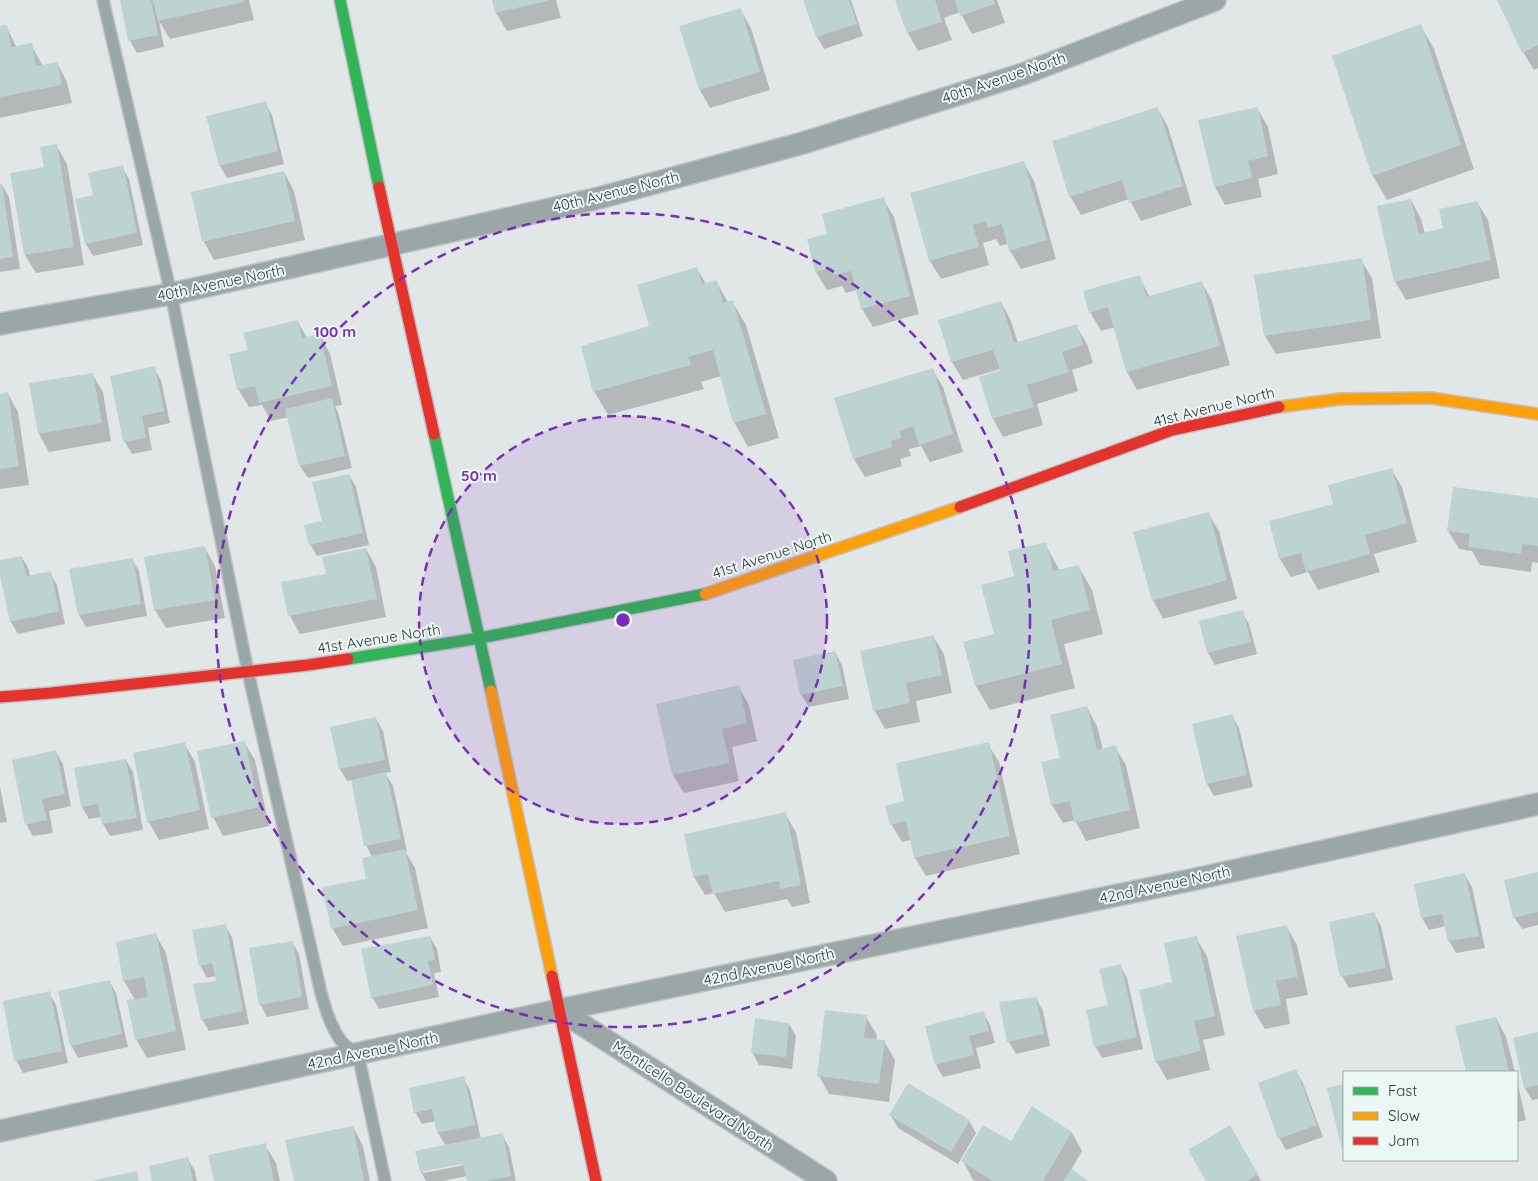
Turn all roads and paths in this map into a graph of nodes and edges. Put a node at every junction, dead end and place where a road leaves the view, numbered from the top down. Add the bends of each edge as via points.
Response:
1 (103, 0) edge
2 (340, 0) edge
3 (1215, 0) edge
4 (391, 246) junction
5 (171, 294) junction
6 (0, 324) edge
7 (1538, 414) edge
8 (480, 638) junction
9 (248, 672) junction
10 (0, 697) edge
11 (1538, 804) edge
12 (559, 1010) junction
13 (358, 1054) junction
14 (0, 1131) edge
15 (385, 1181) edge
16 (596, 1181) edge
17 (826, 1181) edge

1 - 5 lane
2 - 4 street
3 - 4 street, 40th Avenue North via 1022,74 803,143 595,199
4 - 5 street, 40th Avenue North
4 - 8 street
5 - 6 street, 40th Avenue North
5 - 9 lane
7 - 8 street, 41st Avenue North via 1431,398 1340,399 1286,405 1172,430 912,524 701,595
8 - 9 street, 41st Avenue North
8 - 12 street
9 - 10 street, 41st Avenue North
9 - 13 lane via 323,1000 339,1037
11 - 12 street, 42nd Avenue North via 1191,880
12 - 13 street, 42nd Avenue North
12 - 16 street
12 - 17 street, Monticello Boulevard North
13 - 14 street, 42nd Avenue North
13 - 15 lane

